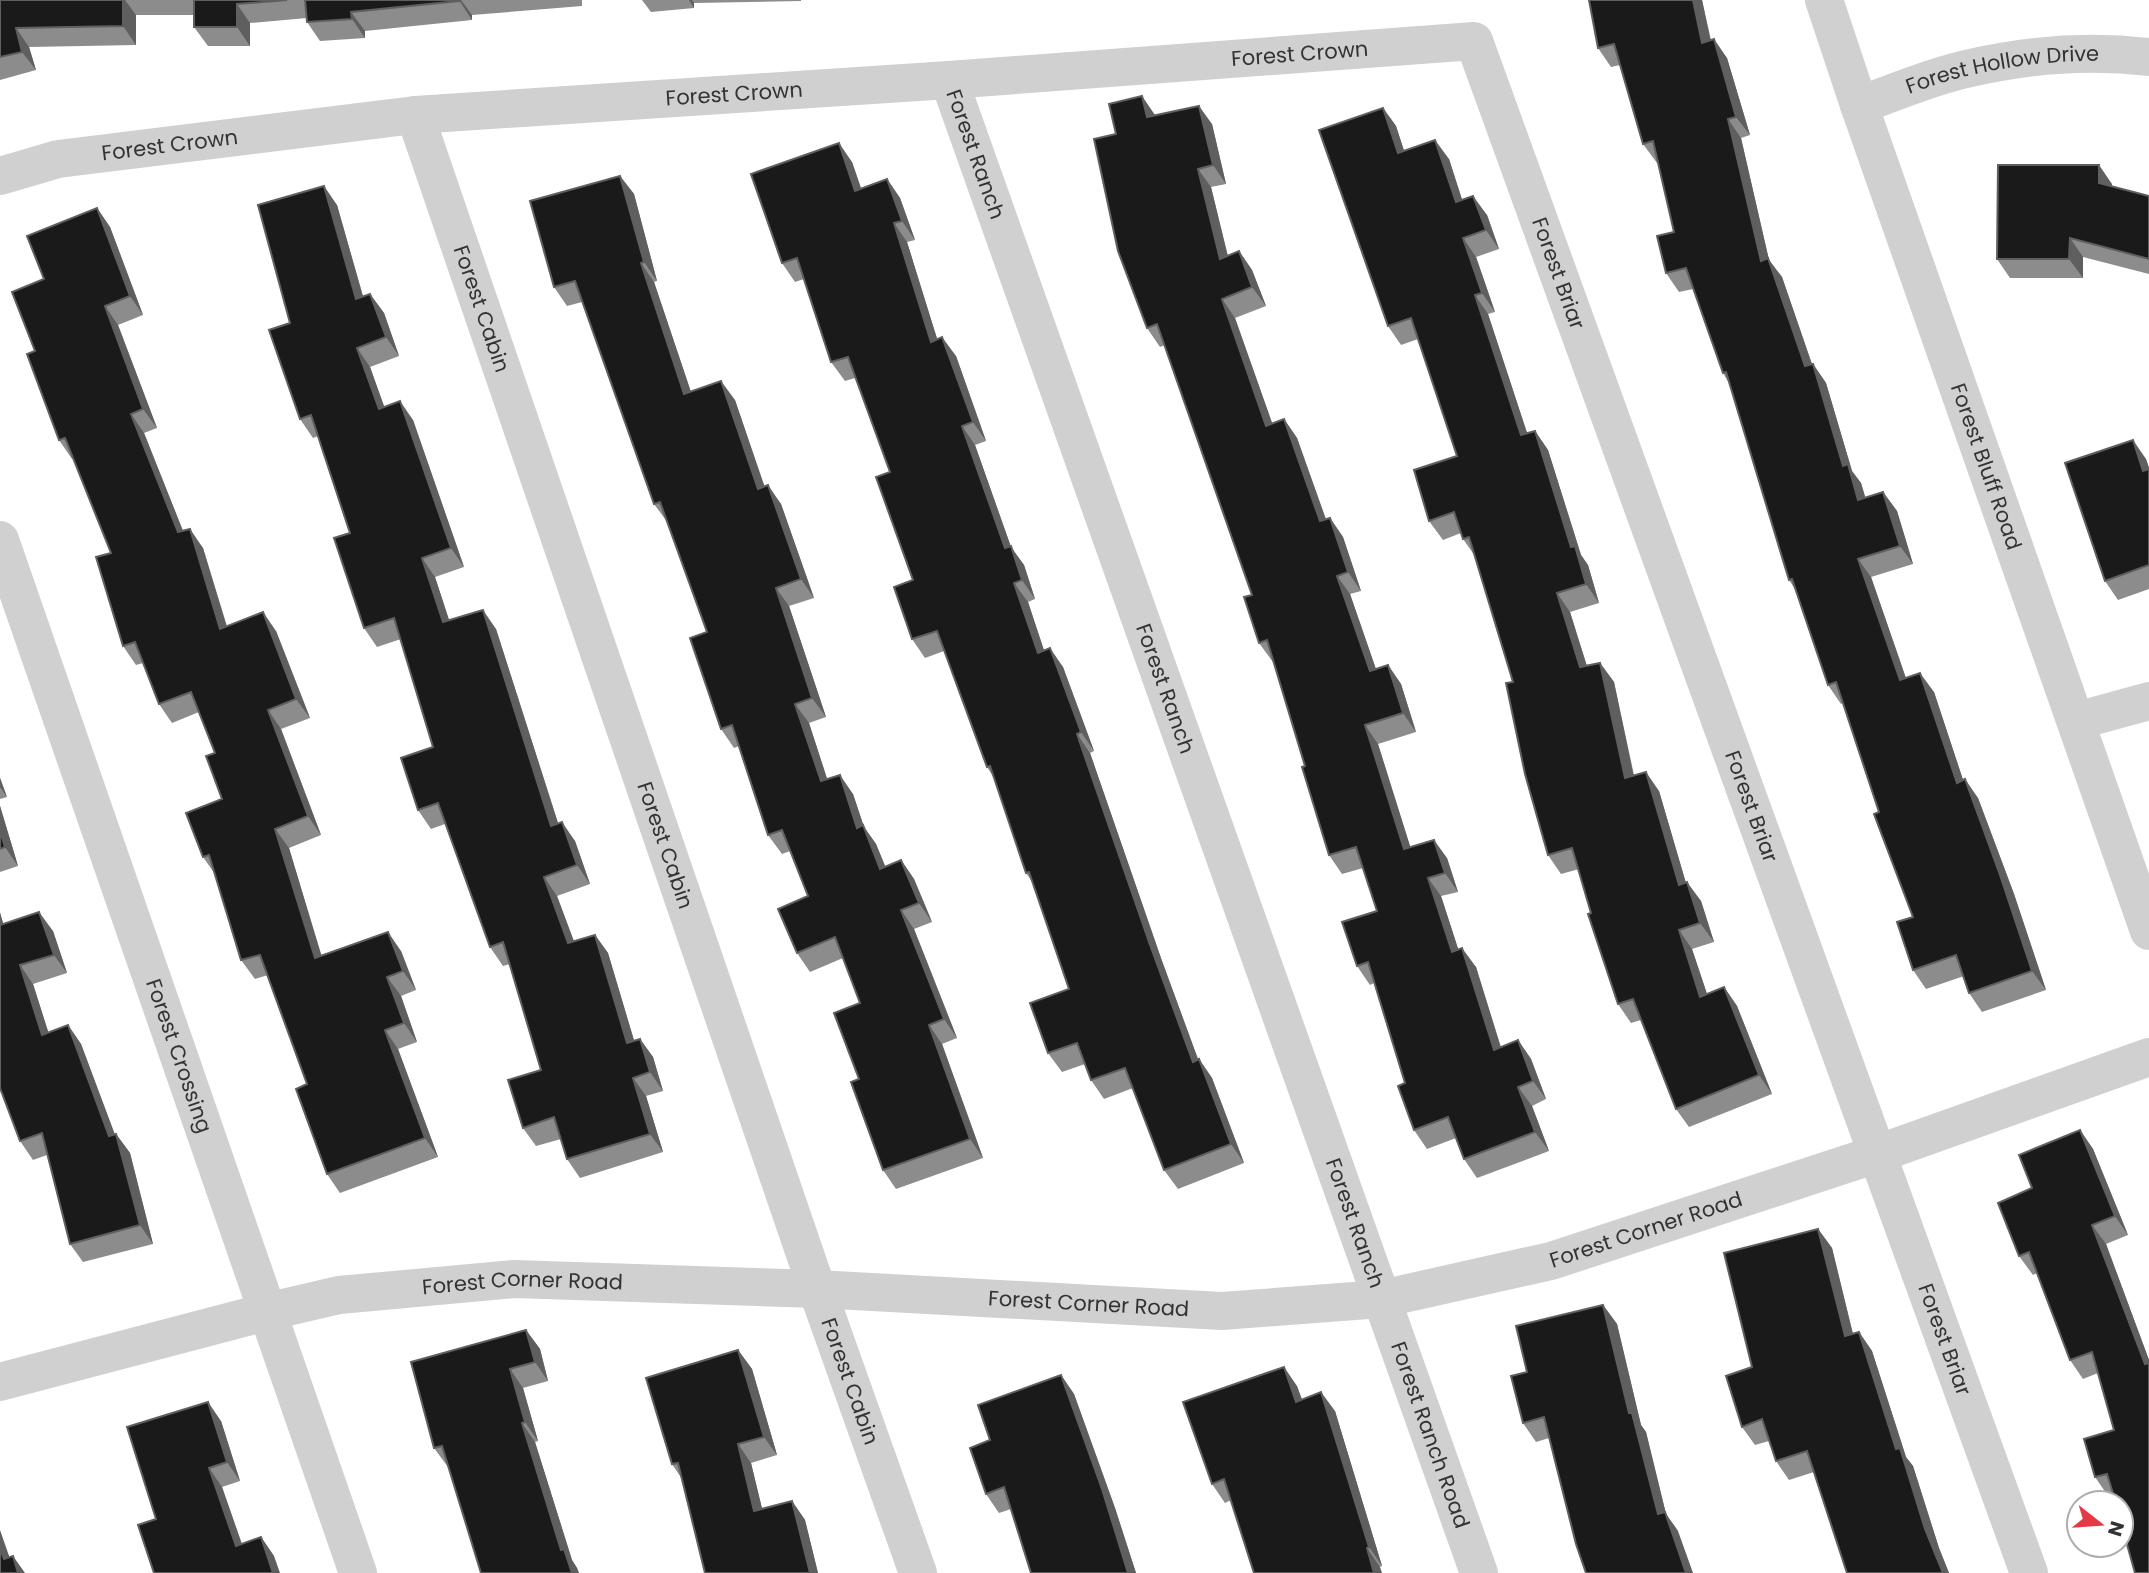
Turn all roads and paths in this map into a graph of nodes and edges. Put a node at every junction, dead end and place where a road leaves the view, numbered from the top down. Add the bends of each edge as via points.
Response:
1 (1824, 0) edge
2 (1474, 41) joint
3 (2149, 57) edge
4 (950, 80) junction
5 (1859, 105) junction
6 (415, 115) junction
7 (0, 176) edge
8 (0, 540) edge
9 (2149, 701) edge
10 (2076, 721) junction
11 (2149, 931) edge
12 (2149, 1057) edge
13 (1877, 1154) junction
14 (817, 1289) junction
15 (1381, 1299) junction
16 (265, 1311) junction
17 (0, 1382) edge
18 (358, 1573) edge
19 (918, 1573) edge
20 (1479, 1573) edge
21 (2029, 1573) edge

1 - 5 street, Forest Bluff Road
2 - 4 street, Forest Crown
2 - 13 street, Forest Briar
3 - 5 street, Forest Hollow Drive via 2077,54 2021,59 1965,69
4 - 6 street, Forest Crown
4 - 15 street, Forest Ranch
5 - 10 street, Forest Bluff Road
6 - 7 street, Forest Crown via 58,159
6 - 14 street, Forest Cabin
8 - 16 street, Forest Crossing
9 - 10 street
10 - 11 street, Forest Bluff Road
12 - 13 street, Forest Corner Road
13 - 15 street, Forest Corner Road via 1551,1261
13 - 21 street, Forest Briar
14 - 15 street, Forest Corner Road via 1222,1311
14 - 16 street, Forest Corner Road via 514,1279 340,1294
14 - 19 street, Forest Cabin
15 - 20 street, Forest Ranch Road
16 - 17 street, Forest Corner Road
16 - 18 street, Forest Crossing

